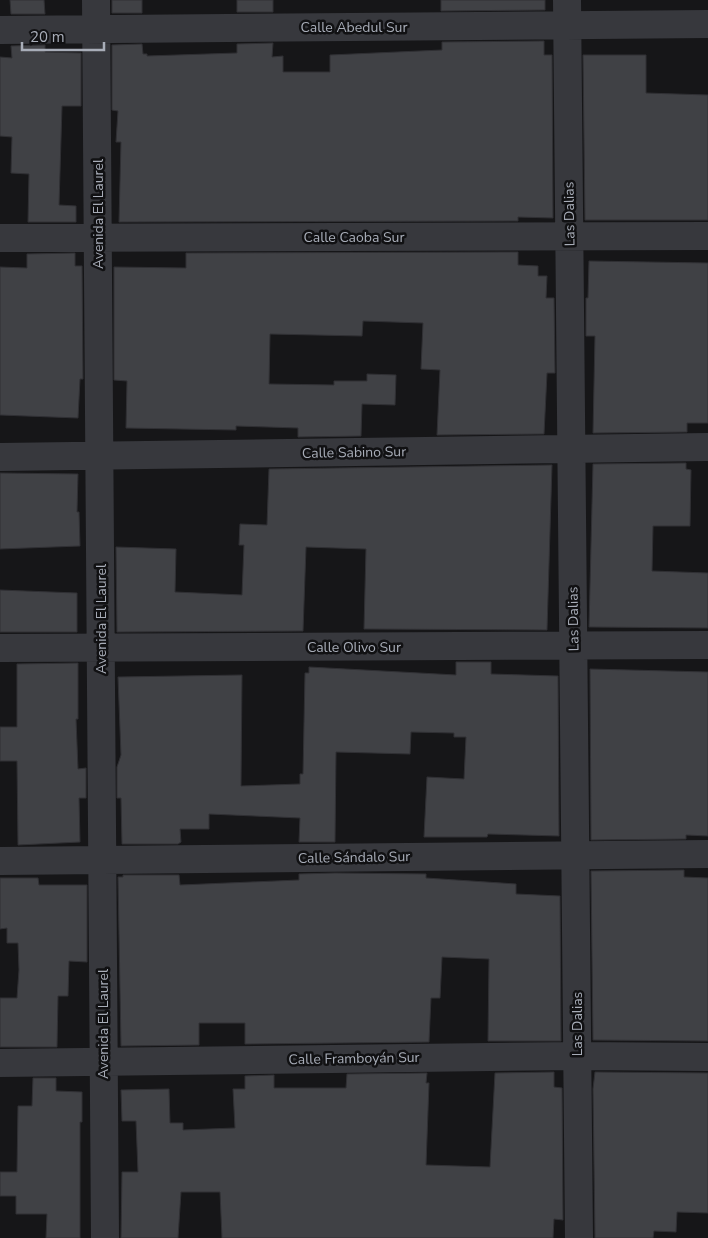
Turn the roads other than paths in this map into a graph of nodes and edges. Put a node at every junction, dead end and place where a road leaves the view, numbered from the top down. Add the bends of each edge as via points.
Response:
1 (96, 0) edge
2 (567, 13) edge
3 (708, 24) edge
4 (0, 30) edge
5 (96, 30) junction
6 (570, 236) junction
7 (708, 236) edge
8 (0, 238) edge
9 (98, 238) junction
10 (708, 447) edge
11 (572, 449) junction
12 (100, 455) junction
13 (0, 457) edge
14 (708, 645) edge
15 (573, 646) junction
16 (0, 648) edge
17 (101, 648) junction
18 (708, 854) edge
19 (576, 856) junction
20 (102, 860) junction
21 (0, 861) edge
22 (577, 1056) junction
23 (708, 1057) edge
24 (104, 1061) junction
25 (0, 1063) edge
26 (105, 1238) edge
27 (579, 1238) edge

1 - 5 street, Avenida El Laurel
2 - 3 street, Calle Abedul Sur
2 - 5 street, Calle Abedul Sur
2 - 6 street, Las Dalias
4 - 5 street, Calle Abedul Sur
5 - 9 street, Avenida El Laurel
6 - 7 street, Calle Caoba Sur
6 - 9 street, Calle Caoba Sur
6 - 11 street, Las Dalias
8 - 9 street, Calle Caoba Sur
9 - 12 street, Avenida El Laurel
10 - 11 street, Calle Sabino Sur
11 - 12 street, Calle Sabino Sur
11 - 15 street, Las Dalias
12 - 13 street, Calle Sabino Sur
12 - 17 street, Avenida El Laurel
14 - 15 street, Calle Olivo Sur
15 - 17 street, Calle Olivo Sur
15 - 19 street, Las Dalias
16 - 17 street, Calle Olivo Sur
17 - 20 street, Avenida El Laurel
18 - 19 street, Calle Sándalo Sur
19 - 20 street, Calle Sándalo Sur
19 - 22 street, Las Dalias
20 - 21 street, Calle Sándalo Sur
20 - 24 street, Avenida El Laurel
22 - 23 street, Calle Framboyán Sur
22 - 24 street, Calle Framboyán Sur
22 - 27 street, Las Dalias
24 - 25 street, Calle Framboyán Sur
24 - 26 street, Avenida El Laurel

